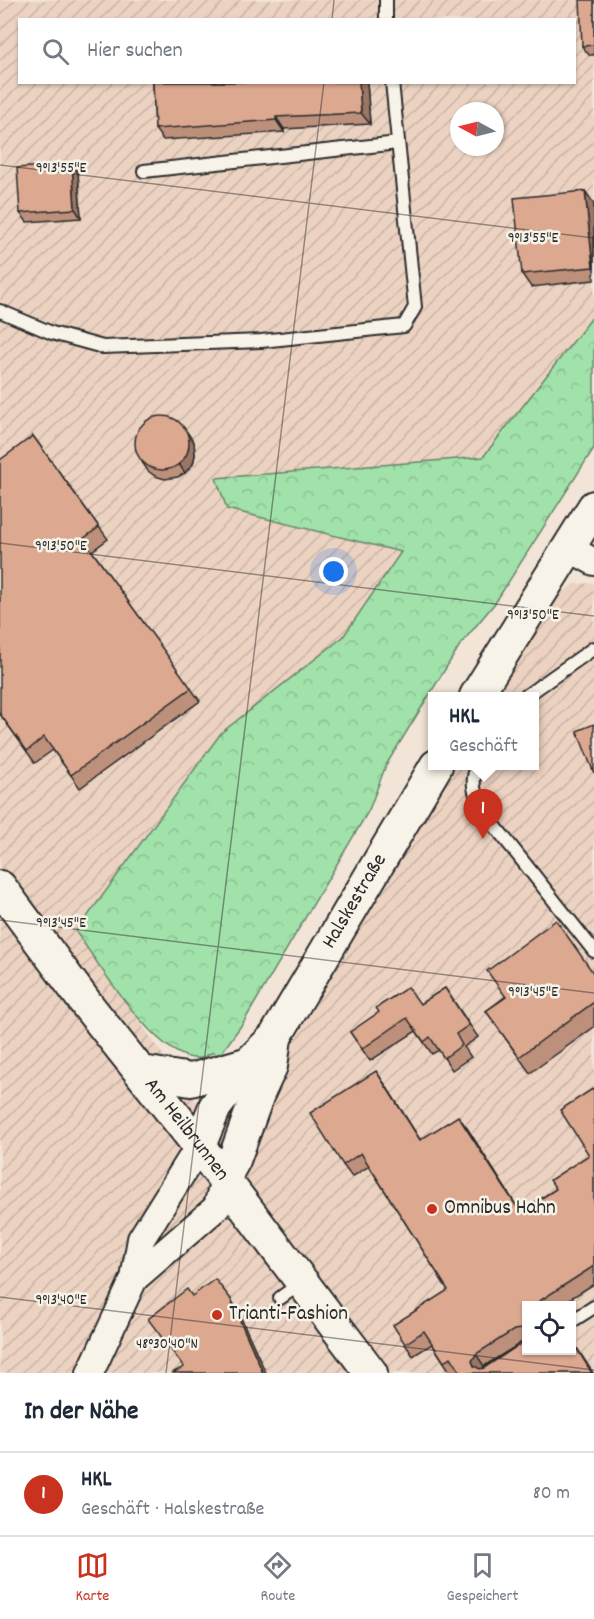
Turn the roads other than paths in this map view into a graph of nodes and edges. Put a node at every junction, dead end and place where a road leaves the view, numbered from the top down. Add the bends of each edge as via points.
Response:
1 (386, 0) edge
2 (386, 18) edge
3 (392, 84) edge
4 (398, 143) junction
5 (144, 171) dead end
6 (0, 311) edge
7 (593, 511) edge
8 (581, 555) edge
9 (594, 648) edge
10 (479, 692) edge
11 (532, 692) edge
12 (433, 770) edge
13 (475, 770) edge
14 (0, 887) edge
15 (594, 951) edge
16 (275, 1037) junction
17 (249, 1063) junction
18 (142, 1072) junction
19 (199, 1146) junction
20 (224, 1178) junction
21 (134, 1279) junction
22 (594, 1307) edge
23 (576, 1318) edge
24 (90, 1373) edge
25 (371, 1373) edge

1 - 2 lane
3 - 4 lane
4 - 5 lane
4 - 6 lane via 415,307 404,326 261,341 103,347 52,333
7 - 8 street
8 - 10 street
9 - 11 lane
12 - 16 street, Halskestraße
13 - 15 lane via 474,793 483,811
14 - 18 street, Am Heilbrunnen
16 - 17 street, Halskestraße
16 - 20 street, Halskestraße via 271,1066
17 - 18 street, Halskestraße via 191,1080
17 - 19 street, Halskestraße via 215,1107
18 - 19 street, Am Heilbrunnen
19 - 20 street, Am Heilbrunnen
19 - 21 street, Halskestraße via 141,1239
20 - 21 street, Halskestraße via 217,1207
20 - 25 street, Am Heilbrunnen via 290,1291
21 - 24 street, Halskestraße
22 - 23 lane

